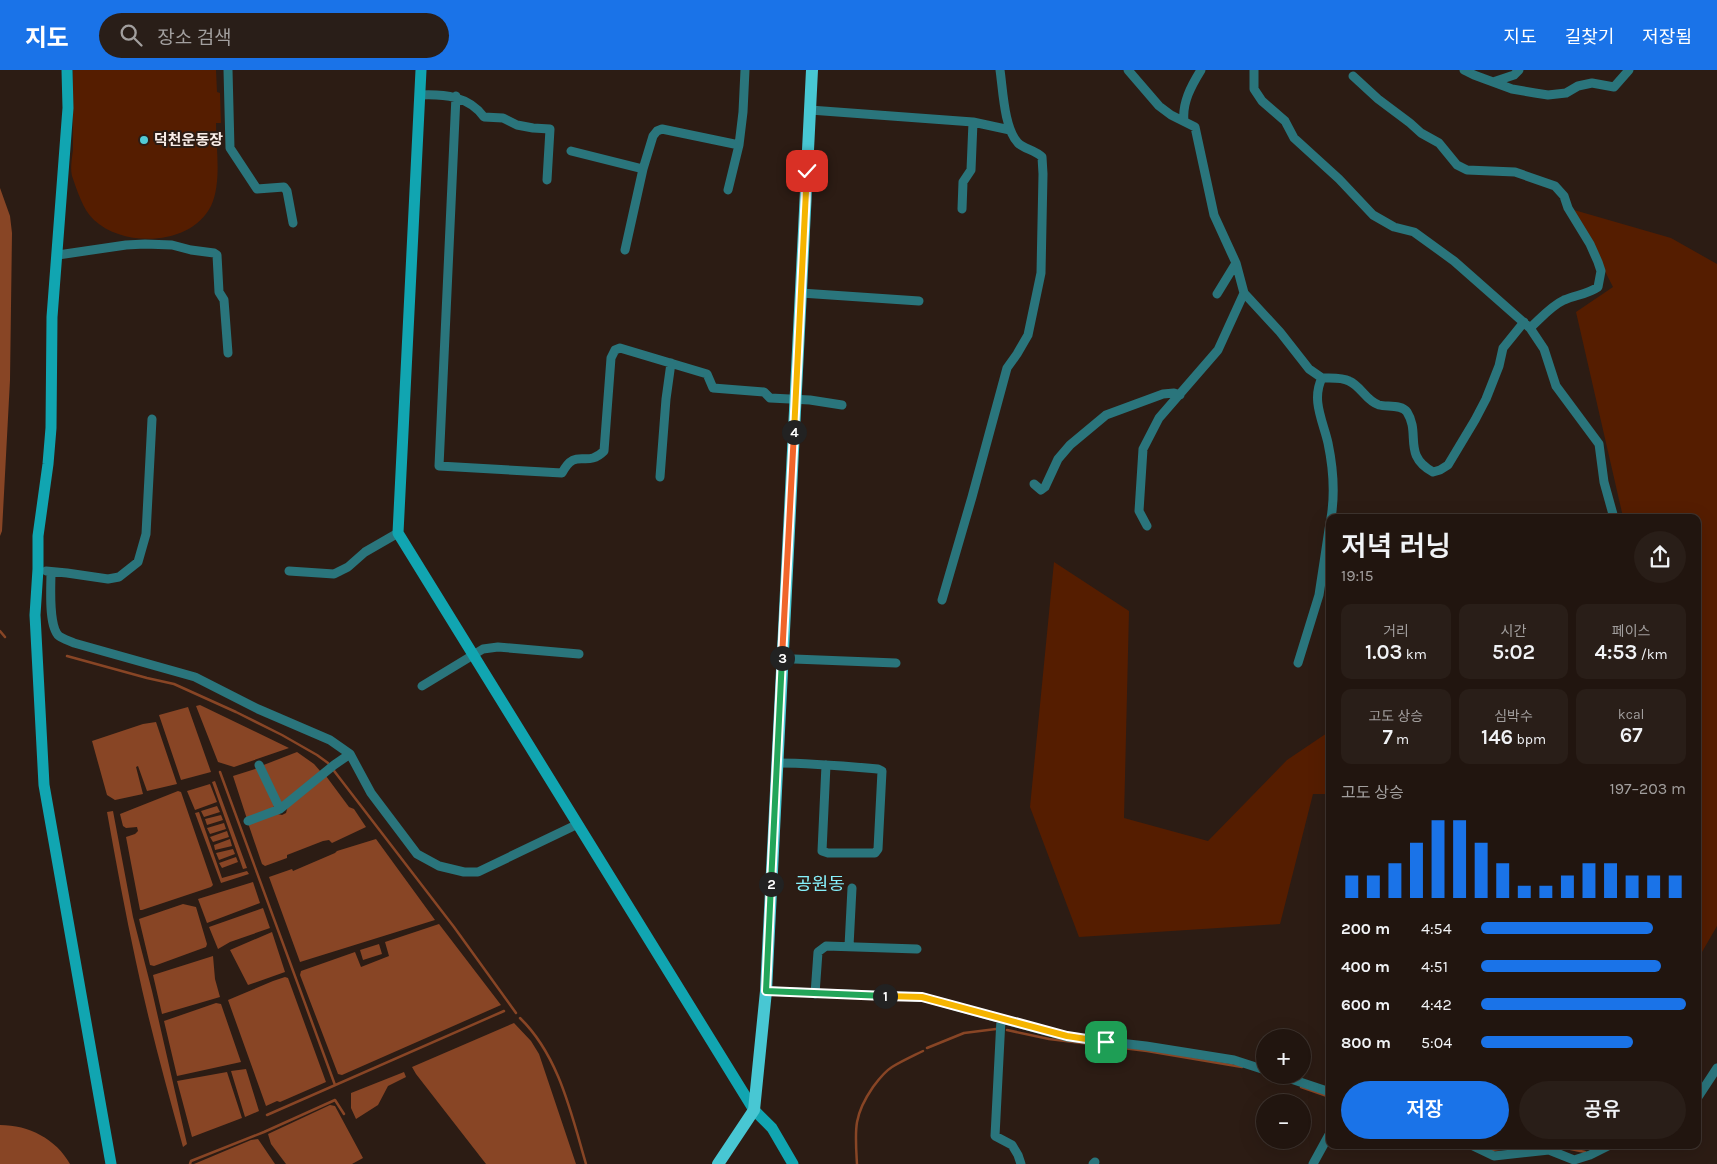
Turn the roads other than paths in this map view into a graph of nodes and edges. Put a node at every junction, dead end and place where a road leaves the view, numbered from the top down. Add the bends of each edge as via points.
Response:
1 (67, 70) edge
2 (228, 70) edge
3 (421, 70) edge
4 (745, 70) edge
5 (812, 70) edge
6 (1000, 70) edge
7 (1128, 70) edge
8 (1200, 70) edge
9 (1254, 70) edge
10 (1464, 70) edge
11 (1519, 70) edge
12 (1628, 70) edge
13 (1353, 76) dead end
14 (1493, 82) junction
15 (420, 95) junction
16 (456, 96) junction
17 (810, 110) junction
18 (1184, 121) junction
19 (973, 122) junction
20 (1010, 130) junction
21 (739, 145) junction
22 (571, 151) dead end
23 (643, 169) junction
24 (547, 180) dead end
25 (728, 190) dead end
26 (962, 209) dead end
27 (293, 223) dead end
28 (626, 250) dead end
29 (58, 255) junction
30 (1236, 264) junction
31 (801, 293) junction
32 (1244, 293) junction
33 (1217, 294) dead end
34 (919, 301) dead end
35 (1527, 325) junction
36 (228, 353) dead end
37 (670, 363) junction
38 (1322, 378) junction
39 (1180, 395) junction
40 (795, 399) junction
41 (842, 406) dead end
42 (152, 419) dead end
43 (660, 477) dead end
44 (1034, 484) dead end
45 (1332, 514) edge
46 (1613, 514) edge
47 (1147, 526) dead end
48 (398, 533) junction
49 (1326, 551) edge
50 (38, 569) junction
51 (289, 571) dead end
52 (51, 572) junction
53 (942, 600) dead end
54 (473, 654) junction
55 (579, 654) dead end
56 (794, 659) dead end
57 (1298, 662) dead end
58 (896, 663) dead end
59 (422, 686) dead end
60 (350, 754) junction
61 (777, 763) junction
62 (259, 765) dead end
63 (826, 765) junction
64 (280, 809) junction
65 (248, 821) dead end
66 (578, 824) junction
67 (852, 888) dead end
68 (849, 946) junction
69 (917, 950) dead end
70 (766, 991) junction
71 (815, 994) junction
72 (1002, 1019) junction
73 (1256, 1067) edge
74 (1717, 1068) edge
75 (1306, 1084) edge
76 (1326, 1091) edge
77 (1701, 1092) edge
78 (754, 1110) junction
79 (1326, 1140) edge
80 (1477, 1149) edge
81 (1602, 1149) edge
82 (1492, 1160) edge
83 (1575, 1162) edge
84 (112, 1164) edge
85 (718, 1164) edge
86 (792, 1164) edge
87 (1021, 1164) edge
88 (1313, 1164) edge

1 - 29 main road via 68,108
2 - 27 street via 230,148 257,189 284,187
3 - 15 main road
4 - 21 street
5 - 17 main road
6 - 20 street
7 - 18 street via 1159,106
8 - 18 street via 1184,104
9 - 35 street via 1254,90 1262,101 1284,121 1294,138 1373,216 1394,228 1414,232 1454,261
10 - 14 street
11 - 14 street via 1514,76
12 - 14 street via 1614,87 1592,83 1566,93 1548,95
13 - 35 street via 1421,133 1439,143 1457,165 1467,170 1515,172 1555,186 1564,196 1590,244 1601,279 1591,292 1563,300
15 - 16 street
15 - 48 main road
16 - 24 street via 479,110 484,117 550,129
16 - 37 street via 439,466 562,473 574,458 592,460 599,457 604,451 615,350 620,348
17 - 19 street
17 - 31 main road
18 - 30 street via 1195,127 1214,215
19 - 20 street
19 - 26 street via 971,170 963,182
20 - 53 street via 1018,144 1042,157 1041,272 1028,335 1007,368
21 - 23 street via 662,129 652,136
21 - 25 street
22 - 23 street
23 - 28 street
29 - 36 street via 145,244 172,244 214,253 217,255 220,292 224,300
29 - 50 main road via 52,317 51,428 38,536
30 - 32 street
30 - 33 street
31 - 34 street
31 - 40 main road
32 - 38 street via 1309,369
32 - 39 street via 1218,350
35 - 38 street via 1503,348 1486,399 1448,465 1433,472 1423,467 1418,459 1406,410 1377,404 1348,380
35 - 46 street via 1544,349 1556,386 1600,444 1604,482
37 - 40 street via 706,374 713,388 764,392 770,398
37 - 43 street
38 - 45 street via 1317,404 1328,444 1334,499
39 - 44 street via 1163,394 1106,415 1058,459 1045,488 1041,490
39 - 47 street via 1159,418 1143,449 1139,511
40 - 41 street
40 - 61 main road
42 - 52 street via 146,534 138,562 119,577 108,579
48 - 51 street via 334,574
48 - 54 main road
49 - 57 street via 1318,595
50 - 52 street
50 - 84 main road via 35,614 44,785
52 - 60 street via 50,606 59,636 195,677 330,740
54 - 55 street via 498,647
54 - 59 street
54 - 66 main road
56 - 58 street
60 - 64 street
60 - 66 street via 371,793 417,854 439,866 478,872
61 - 63 street
61 - 70 main road
62 - 64 street
63 - 63 street via 878,768 882,771 878,849 875,853 822,851
64 - 65 street
66 - 78 main road
67 - 68 street
68 - 69 street
68 - 71 street via 826,946 818,952
70 - 71 street
70 - 78 main road
71 - 72 street via 922,997
72 - 73 street via 1067,1036 1234,1060
72 - 87 street via 995,1136 1012,1145
74 - 77 street
75 - 76 street
78 - 85 main road
78 - 86 main road via 772,1128
79 - 88 street
80 - 82 street
81 - 83 street
82 - 83 street via 1549,1150

